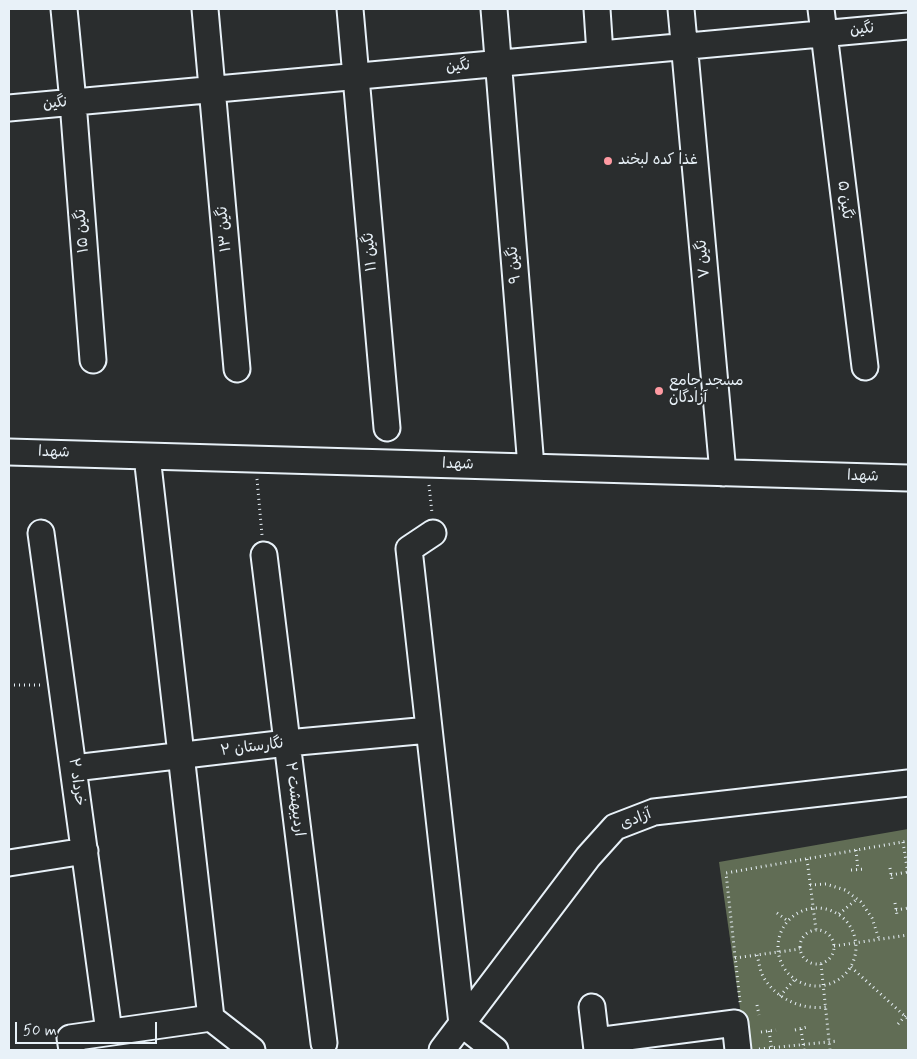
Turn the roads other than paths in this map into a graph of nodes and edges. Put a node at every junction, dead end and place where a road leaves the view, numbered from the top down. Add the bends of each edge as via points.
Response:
1 (64, 9) edge
2 (205, 9) edge
3 (350, 9) edge
4 (494, 9) edge
5 (596, 9) edge
6 (681, 9) edge
7 (821, 9) edge
8 (908, 26) edge
9 (823, 33) junction
10 (685, 46) junction
11 (600, 54) junction
12 (498, 63) junction
13 (355, 76) junction
14 (213, 89) junction
15 (73, 102) junction
16 (9, 108) edge
17 (93, 360) dead end
18 (865, 367) dead end
19 (237, 369) dead end
20 (387, 428) dead end
21 (9, 452) edge
22 (147, 456) junction
23 (531, 467) junction
24 (723, 473) junction
25 (908, 478) edge
26 (41, 533) dead end
27 (433, 534) road end
28 (264, 555) road end
29 (429, 730) junction
30 (287, 744) junction
31 (181, 756) junction
32 (74, 768) junction
33 (908, 783) edge
34 (85, 850) junction
35 (9, 863) edge
36 (592, 1007) dead end
37 (211, 1018) junction
38 (462, 1024) junction
39 (109, 1032) junction
40 (324, 1043) dead end
41 (71, 1044) edge
42 (596, 1045) edge
43 (252, 1050) edge
44 (442, 1050) edge
45 (495, 1050) edge
46 (738, 1050) edge

1 - 15 street, نگین ۱۵
2 - 14 street, نگین ۱۳
3 - 13 street, نگین ۱۱
4 - 12 street, نگین ۹
5 - 11 street
6 - 10 street, نگین ۷
7 - 9 street, نگین ۵
8 - 9 street, نگین
9 - 10 street, نگین
9 - 18 street, نگین ۵
10 - 11 street, نگین
10 - 24 street, نگین ۷
11 - 12 street, نگین
12 - 13 street, نگین
12 - 23 street, نگین ۹
13 - 14 street, نگین
13 - 20 street, نگین ۱۱
14 - 15 street, نگین
14 - 19 street, نگین ۱۳
15 - 16 street, نگین
15 - 17 street, نگین ۱۵
21 - 22 street, شهدا
22 - 23 street, شهدا
22 - 31 street
23 - 24 street, شهدا
24 - 25 street, شهدا
26 - 32 street, خرداد ۲
27 - 29 street via 408,549
28 - 30 street, اردیبهشت ۲
29 - 30 street, نگارستان ۲
29 - 38 street
30 - 31 street, نگارستان ۲
30 - 40 street, اردیبهشت ۲
31 - 32 street, نگارستان ۲
31 - 37 street
32 - 34 street, خرداد ۲
33 - 38 street, آزادی via 654,812 615,827 588,857
34 - 35 street
34 - 39 street, خرداد ۲
36 - 42 street
37 - 39 street
37 - 43 street
38 - 44 street, آزادی
38 - 45 street
39 - 41 street
42 - 46 street via 738,1013

